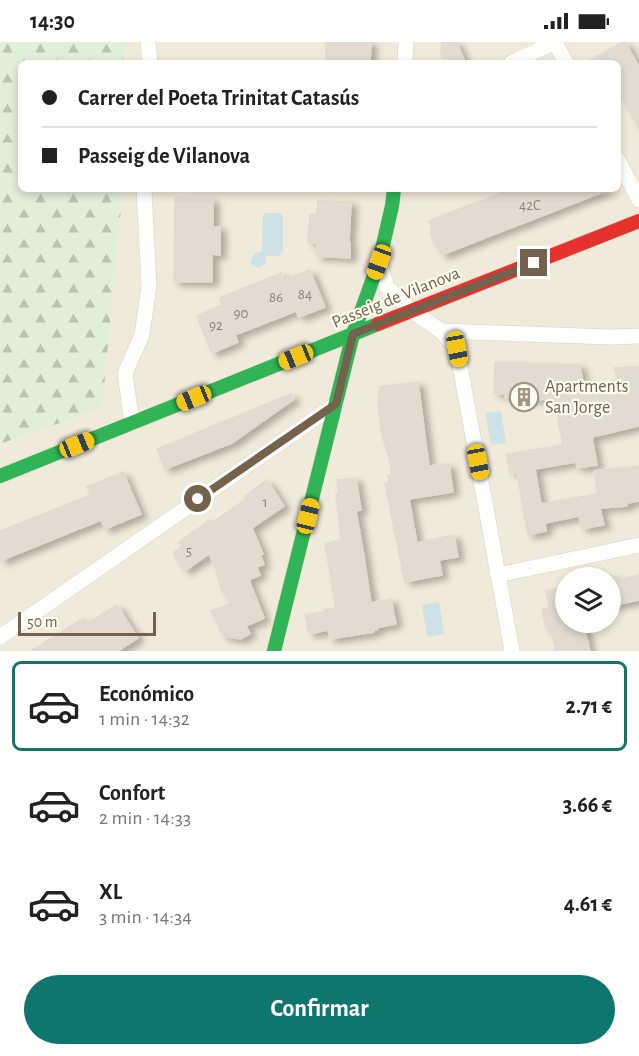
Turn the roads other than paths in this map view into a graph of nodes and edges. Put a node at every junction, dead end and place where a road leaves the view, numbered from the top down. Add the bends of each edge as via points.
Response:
1 (148, 42) edge
2 (406, 42) edge
3 (555, 42) edge
4 (150, 60) edge
5 (405, 60) edge
6 (517, 60) edge
7 (564, 60) edge
8 (621, 166) edge
9 (144, 192) edge
10 (394, 192) edge
11 (639, 200) edge
12 (639, 221) edge
13 (379, 262) junction
14 (412, 311) junction
15 (441, 331) junction
16 (353, 334) junction
17 (639, 336) edge
18 (336, 404) junction
19 (132, 423) junction
20 (0, 476) edge
21 (639, 545) edge
22 (498, 575) junction
23 (0, 637) edge
24 (274, 651) edge
25 (512, 651) edge

1 - 4 street
2 - 5 street
3 - 6 street
3 - 7 street
8 - 11 street
9 - 19 street via 149,286 142,335 125,373
10 - 13 street
12 - 14 street, Passeig de Vilanova
13 - 14 street via 387,287
13 - 16 street
14 - 15 street
14 - 16 street, Passeig de Vilanova
15 - 17 street
15 - 22 street via 457,349
16 - 18 street
16 - 19 street, Passeig de Vilanova
18 - 23 street
18 - 24 street
19 - 20 street, Passeig de Vilanova
21 - 22 street
22 - 25 street

